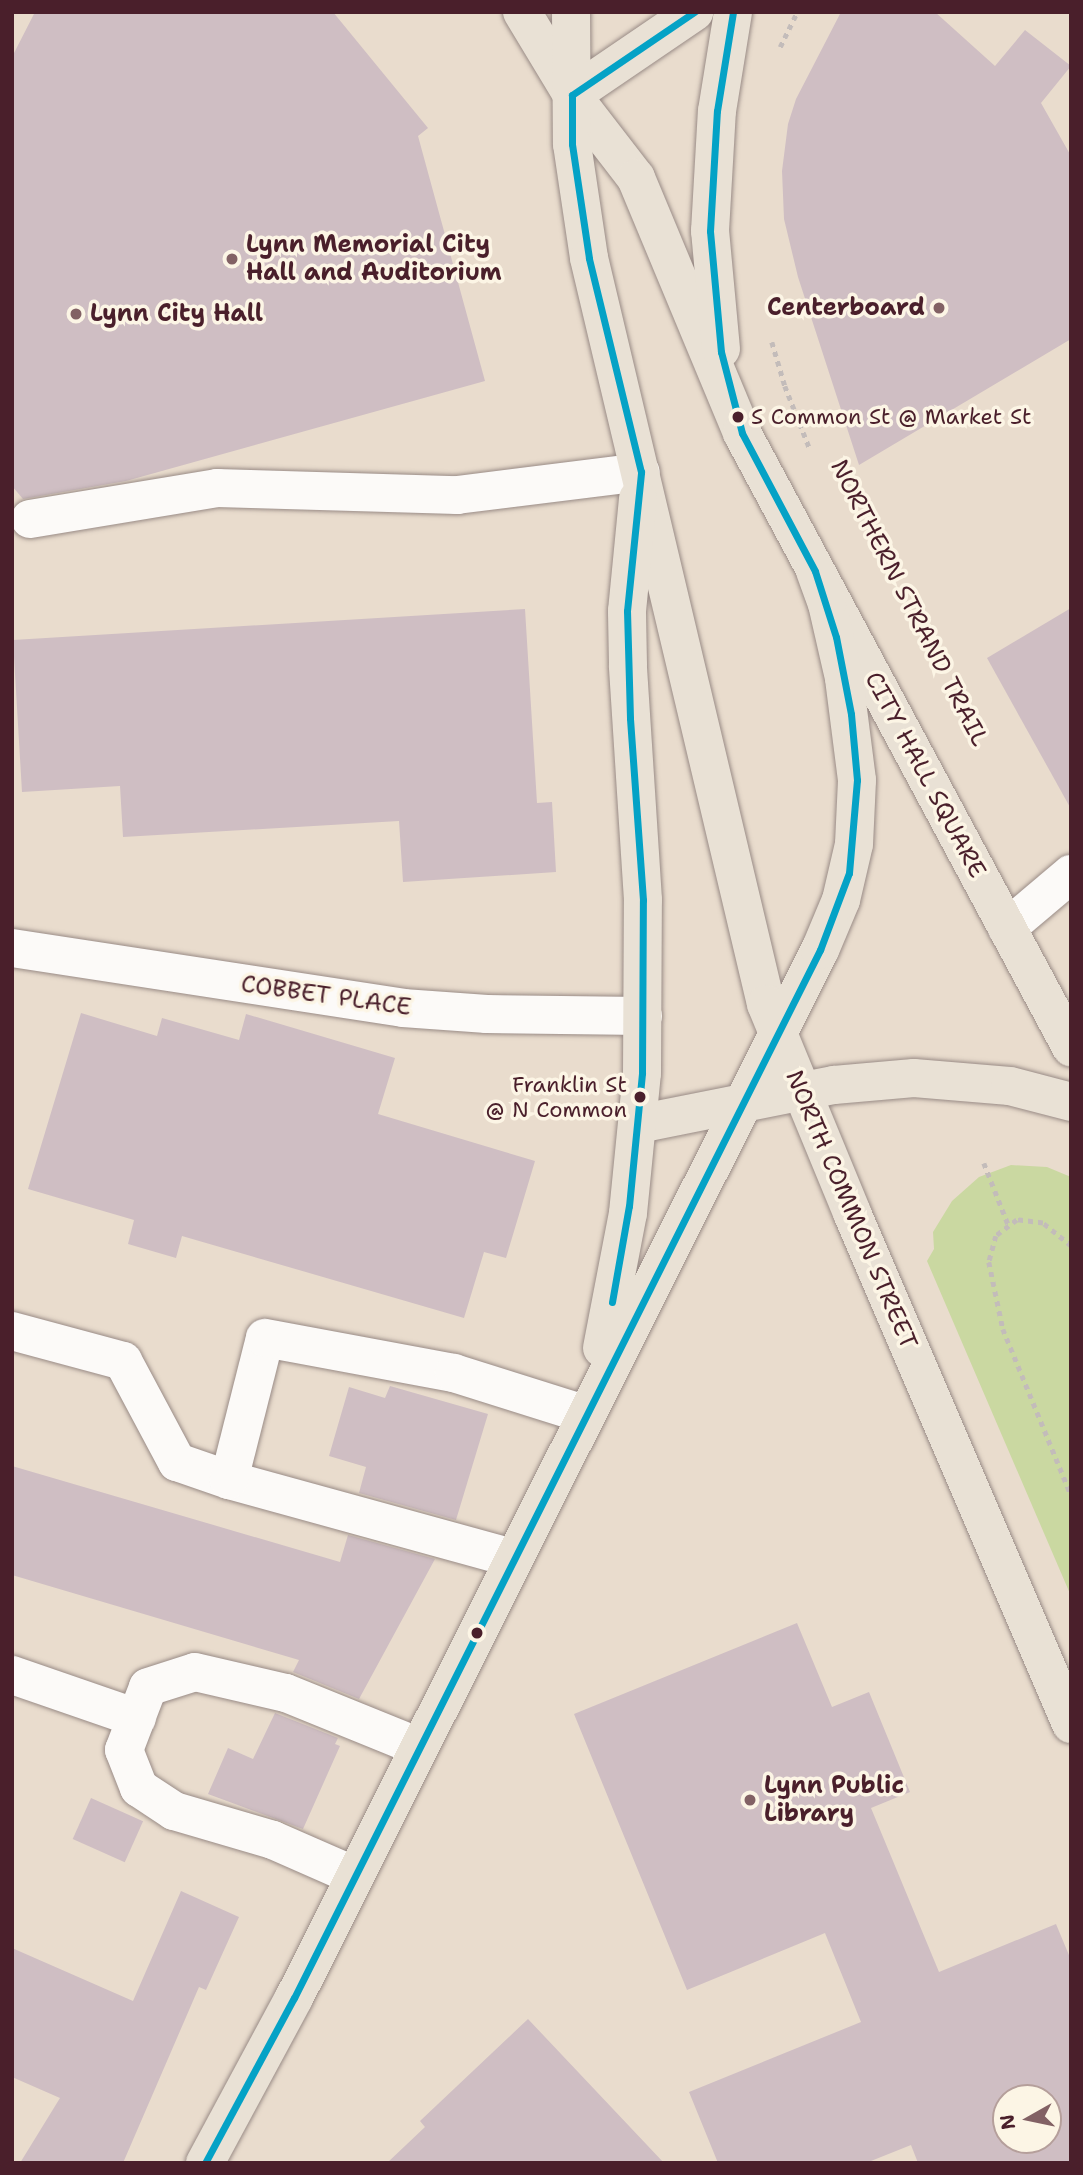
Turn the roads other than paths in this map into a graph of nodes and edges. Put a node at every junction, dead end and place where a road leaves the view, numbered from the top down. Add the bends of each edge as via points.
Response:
1 (522, 12) edge
2 (571, 12) edge
3 (694, 12) edge
4 (733, 12) edge
5 (572, 95) junction
6 (741, 433) junction
7 (641, 472) junction
8 (30, 519) dead end
9 (815, 571) junction
10 (1071, 874) edge
11 (1007, 928) junction
12 (12, 948) edge
13 (643, 1016) junction
14 (777, 1033) junction
15 (1071, 1046) edge
16 (802, 1092) junction
17 (1071, 1102) edge
18 (741, 1105) junction
19 (638, 1124) junction
20 (12, 1331) edge
21 (584, 1415) junction
22 (229, 1480) junction
23 (513, 1558) junction
24 (12, 1675) edge
25 (137, 1717) junction
26 (1071, 1724) edge
27 (419, 1747) junction
28 (355, 1876) junction
29 (205, 2163) edge

1 - 5 main road, CITY HALL SQUARE
2 - 5 main road
3 - 5 main road
4 - 6 main road via 717,111 710,231 721,352
5 - 6 main road, CITY HALL SQUARE via 636,178
5 - 7 main road via 572,144 589,258
6 - 9 main road, CITY HALL SQUARE
7 - 8 street via 457,495 217,488
7 - 13 main road via 627,624 643,900
7 - 14 main road, NORTH COMMON STREET via 750,941
9 - 11 main road, CITY HALL SQUARE
9 - 14 main road via 836,637 851,714 857,780 854,834 849,873 836,913
10 - 11 street
11 - 15 main road, CITY HALL SQUARE
12 - 13 street, COBBET PLACE via 434,1011
13 - 19 main road
14 - 16 main road, NORTH COMMON STREET
14 - 18 main road
16 - 17 main road via 881,1080 945,1079 1010,1086
16 - 18 main road
16 - 26 main road, NORTH COMMON STREET
18 - 19 main road
18 - 21 main road
19 - 21 main road via 618,1274
20 - 22 street via 123,1362 177,1462
21 - 22 street via 454,1373 265,1338
21 - 23 main road
22 - 23 street
23 - 27 main road
24 - 25 street
25 - 27 street via 148,1687 195,1672 286,1693
25 - 28 street via 124,1750 139,1788 174,1811 273,1840
27 - 28 main road
28 - 29 main road

